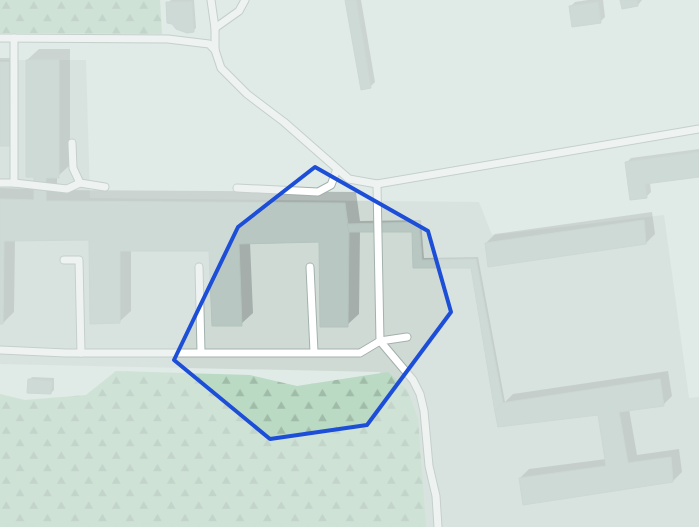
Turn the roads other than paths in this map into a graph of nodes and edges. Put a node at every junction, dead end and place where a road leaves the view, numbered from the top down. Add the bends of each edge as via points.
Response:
1 (211, 0) edge
2 (245, 0) edge
3 (215, 28) junction
4 (0, 38) edge
5 (14, 38) junction
6 (215, 50) junction
7 (699, 129) edge
8 (72, 144) dead end
9 (338, 169) junction
10 (0, 183) edge
11 (14, 183) junction
12 (80, 183) junction
13 (377, 184) junction
14 (105, 187) dead end
15 (237, 188) dead end
16 (64, 260) dead end
17 (199, 267) dead end
18 (310, 267) dead end
19 (407, 337) dead end
20 (380, 340) junction
21 (0, 350) edge
22 (201, 352) junction
23 (314, 352) junction
24 (81, 353) junction
25 (438, 527) edge

1 - 3 lane
2 - 3 lane via 240,11
3 - 6 lane
4 - 5 lane
5 - 6 lane via 168,39 209,44
5 - 11 lane
6 - 9 lane via 221,68 247,94
7 - 13 lane
8 - 12 lane via 73,168
9 - 13 lane via 349,179
9 - 15 lane via 330,185 318,192
10 - 11 lane
11 - 12 lane via 67,190
12 - 14 lane
13 - 20 lane
16 - 24 lane via 79,260
17 - 22 lane
18 - 23 lane
19 - 20 lane
20 - 23 lane via 360,353
20 - 25 lane via 413,380 420,394
21 - 24 lane
22 - 23 lane
22 - 24 lane

